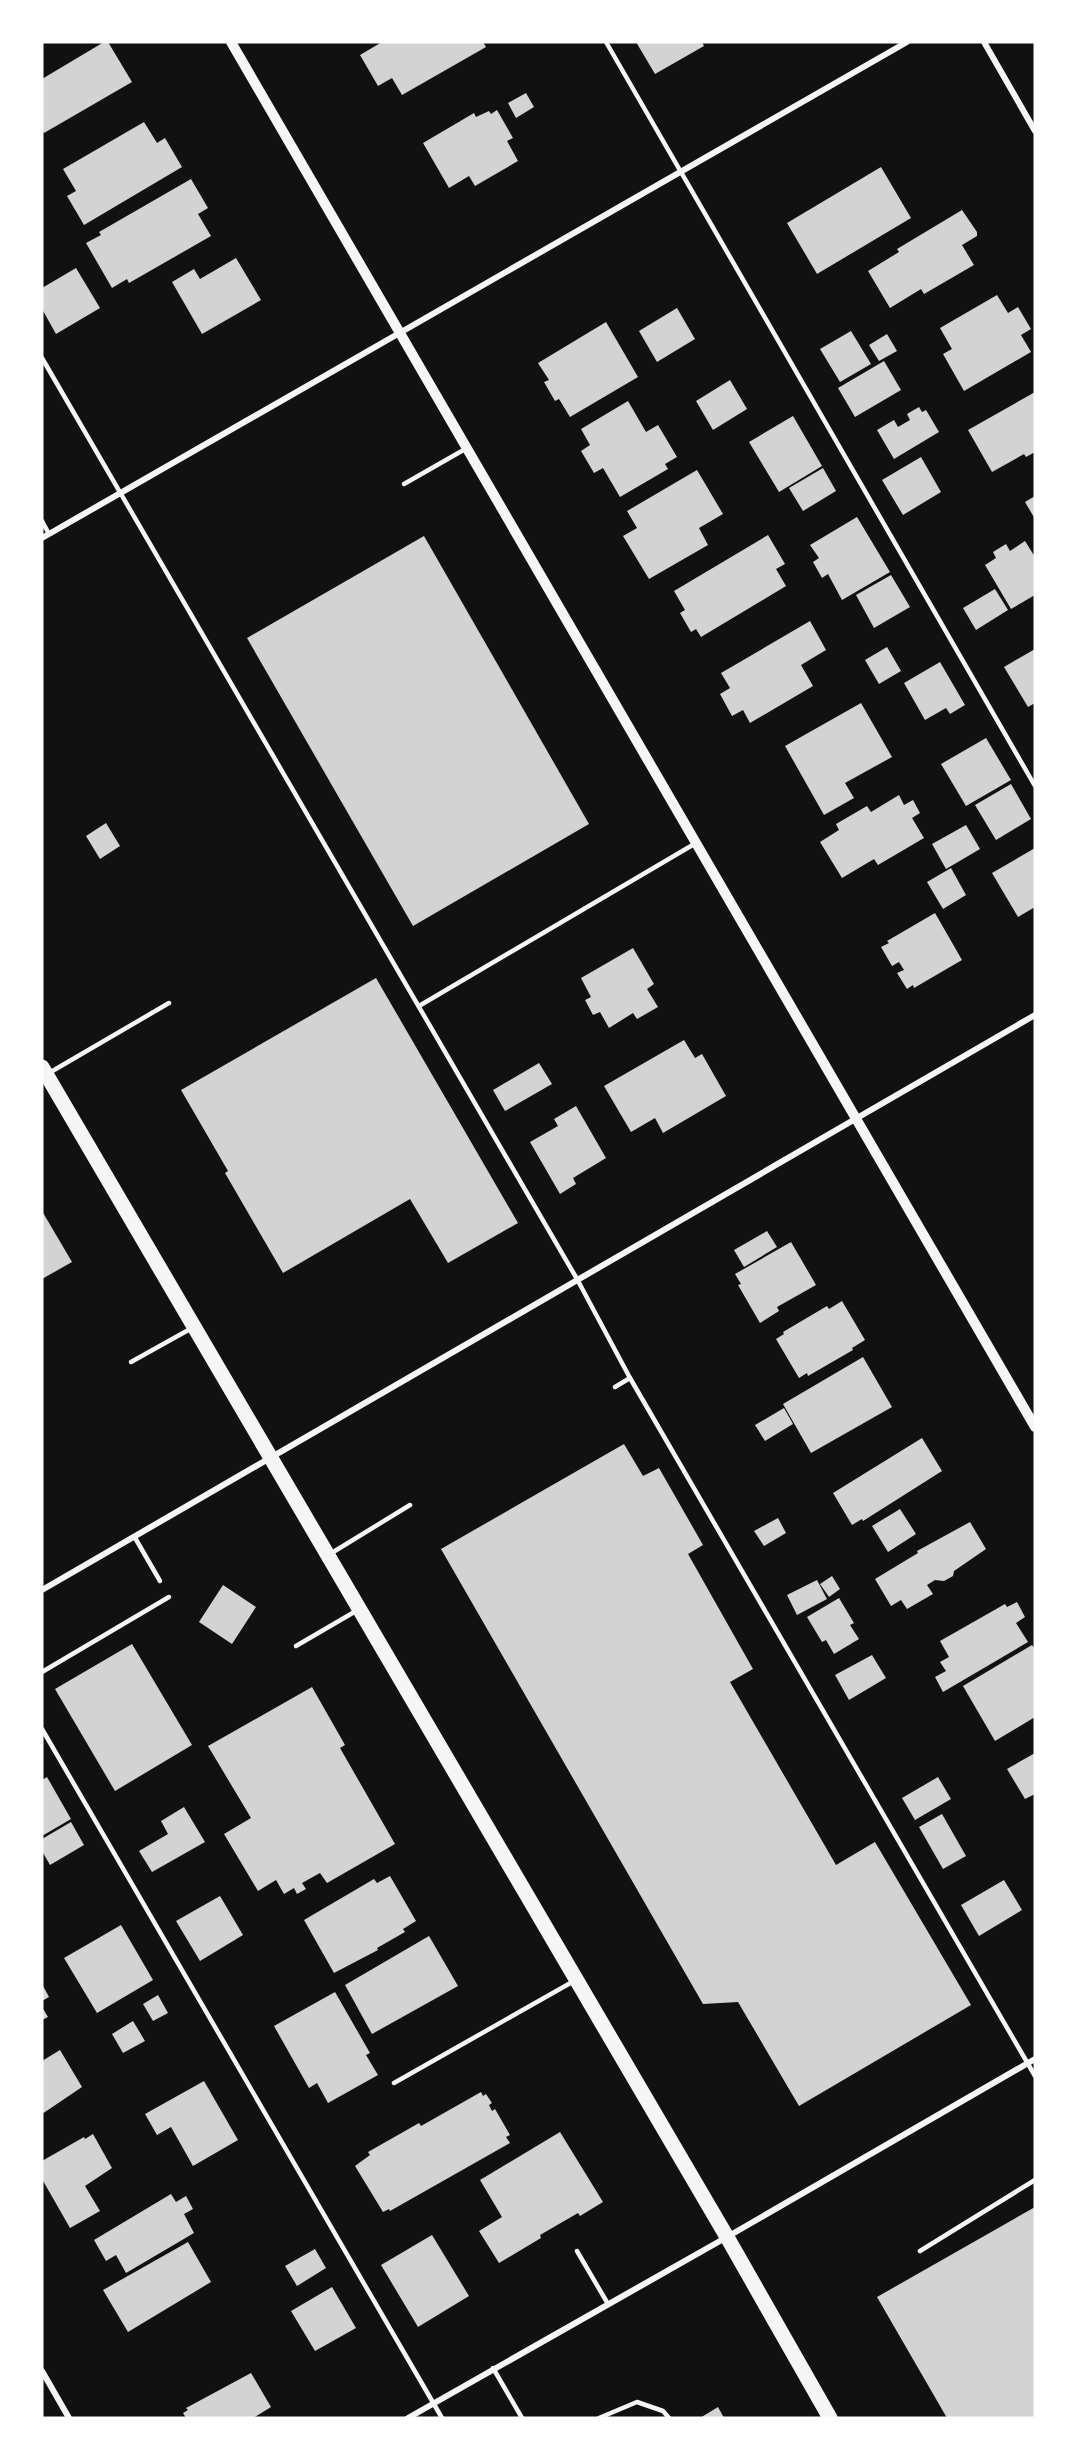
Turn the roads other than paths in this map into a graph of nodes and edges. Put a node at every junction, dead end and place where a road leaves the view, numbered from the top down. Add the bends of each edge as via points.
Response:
1 (231, 42) edge
2 (606, 42) edge
3 (907, 42) edge
4 (984, 42) edge
5 (1035, 131) edge
6 (681, 172) junction
7 (400, 333) junction
8 (42, 358) edge
9 (467, 448) junction
10 (404, 484) dead end
11 (120, 494) junction
12 (42, 521) edge
13 (49, 534) junction
14 (42, 538) edge
15 (1035, 786) edge
16 (696, 843) junction
17 (170, 1003) dead end
18 (419, 1006) junction
19 (1035, 1015) edge
20 (44, 1071) edge
21 (856, 1119) junction
22 (578, 1279) junction
23 (194, 1326) junction
24 (132, 1362) dead end
25 (630, 1378) junction
26 (615, 1387) dead end
27 (1035, 1427) edge
28 (270, 1458) junction
29 (410, 1505) dead end
30 (134, 1536) junction
31 (328, 1555) junction
32 (160, 1581) dead end
33 (42, 1590) edge
34 (169, 1597) dead end
35 (360, 1608) junction
36 (296, 1646) dead end
37 (42, 1672) edge
38 (42, 1729) edge
39 (576, 1979) junction
40 (1035, 2059) edge
41 (1028, 2063) junction
42 (1035, 2076) edge
43 (394, 2083) dead end
44 (1035, 2180) edge
45 (727, 2237) junction
46 (577, 2251) dead end
47 (920, 2251) dead end
48 (608, 2304) junction
49 (493, 2368) junction
50 (42, 2372) edge
51 (433, 2403) junction
52 (69, 2418) edge
53 (408, 2418) edge
54 (442, 2418) edge
55 (522, 2418) edge
56 (599, 2418) edge
57 (669, 2418) edge
58 (830, 2418) edge

1 - 7 street
2 - 6 lane
3 - 6 street
4 - 5 street
6 - 7 street
6 - 15 lane
7 - 9 street
7 - 11 street
8 - 11 lane
9 - 10 lane
9 - 16 street
11 - 13 street
11 - 18 lane
12 - 13 lane
13 - 14 street
16 - 18 lane
16 - 21 street
17 - 20 lane
18 - 22 lane
19 - 21 street
20 - 23 main road
21 - 22 street
21 - 27 street
22 - 25 lane
22 - 28 street
23 - 24 lane
23 - 28 main road
25 - 26 lane
25 - 41 lane
28 - 30 street
28 - 31 main road
29 - 31 lane
30 - 32 lane
30 - 33 street
31 - 35 main road
34 - 37 lane
35 - 36 lane
35 - 39 main road
38 - 51 lane
39 - 43 lane
39 - 45 main road
40 - 41 street
41 - 42 lane
41 - 45 street
44 - 47 lane
45 - 48 street
45 - 58 main road
46 - 48 lane
48 - 49 street
49 - 51 street
49 - 55 lane
50 - 52 street
51 - 53 street
51 - 54 lane
56 - 57 lane via 637,2402 663,2411

